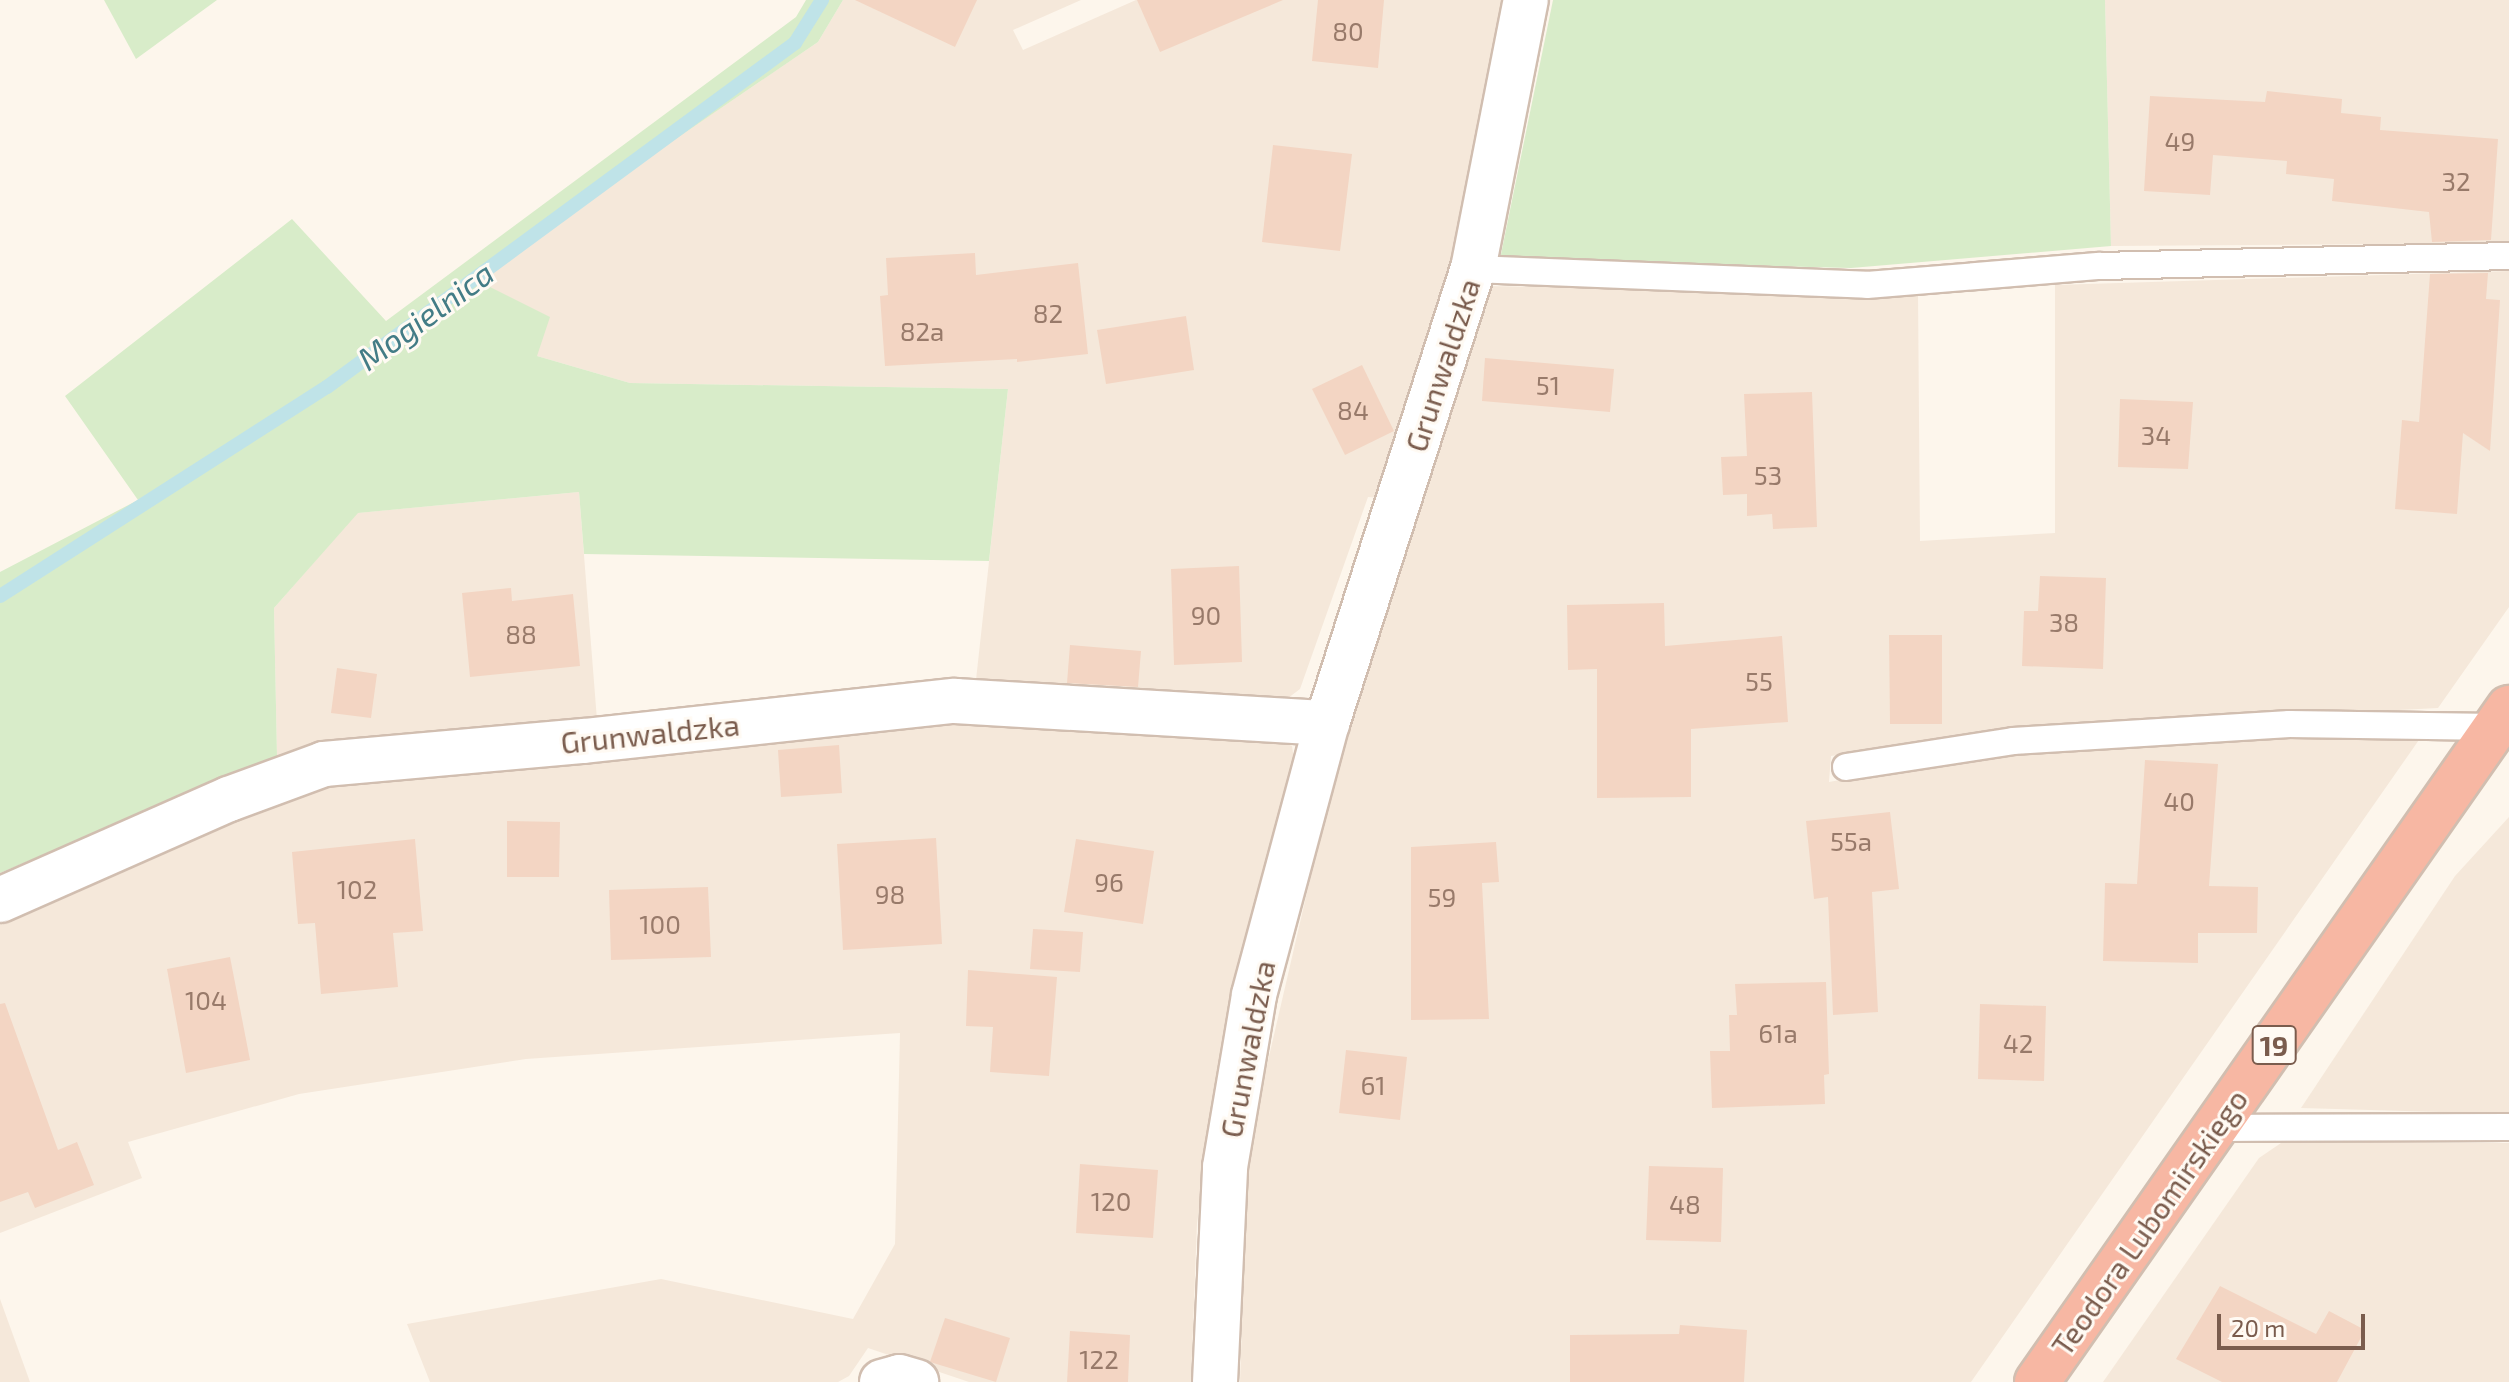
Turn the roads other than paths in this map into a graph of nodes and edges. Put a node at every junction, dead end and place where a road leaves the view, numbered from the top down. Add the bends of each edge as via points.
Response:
1 (1526, 0) edge
2 (2509, 256) edge
3 (1473, 269) junction
4 (2505, 721) edge
5 (1327, 723) junction
6 (1846, 767) dead end
7 (0, 900) edge
8 (2509, 1127) edge
9 (2216, 1128) junction
10 (882, 1382) edge
11 (916, 1382) edge
12 (1215, 1382) edge
13 (2037, 1382) edge

1 - 3 street, Grunwaldzka
2 - 3 lane via 2100,266 1867,285
3 - 5 street, Grunwaldzka
4 - 6 lane via 2273,725 2013,741
4 - 9 highway, Teodora Lubomirskiego / 19
5 - 7 street, Grunwaldzka via 955,701 324,764 229,799
5 - 12 street, Grunwaldzka via 1254,995 1225,1167
8 - 9 lane
9 - 13 highway, Teodora Lubomirskiego / 19
10 - 11 street via 899,1377

